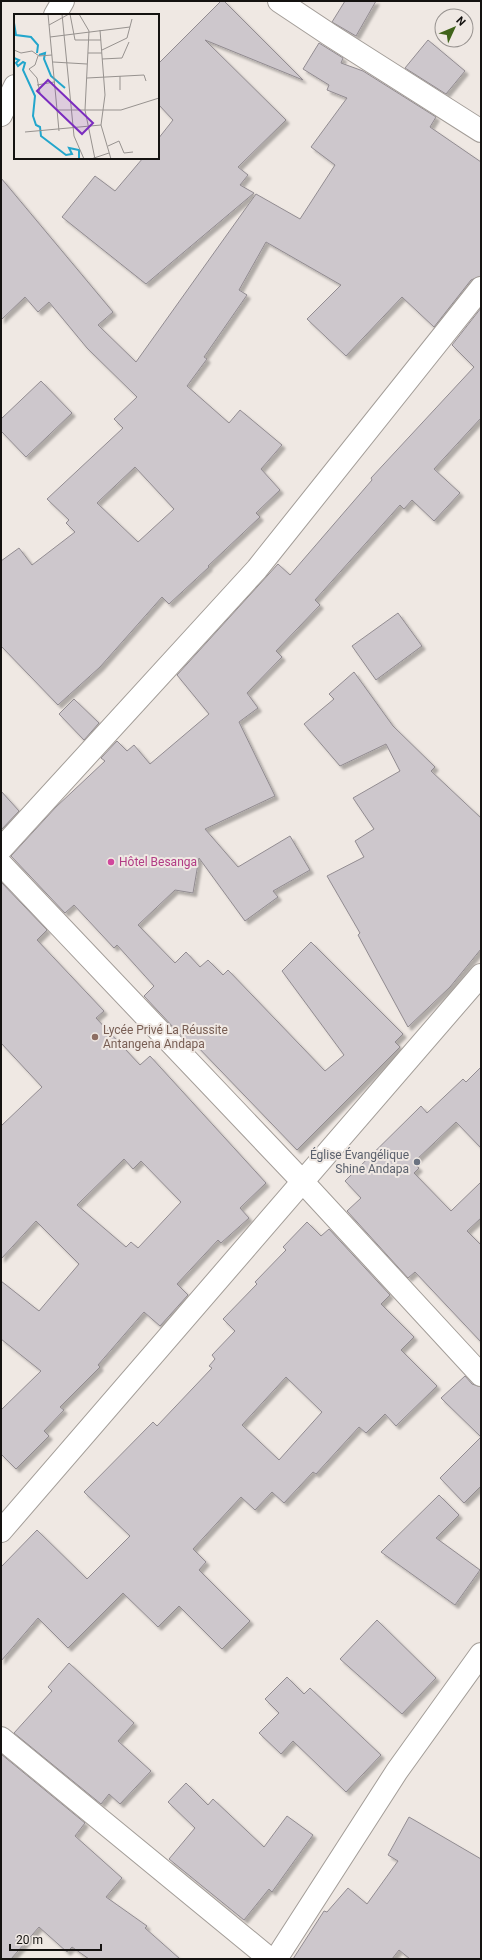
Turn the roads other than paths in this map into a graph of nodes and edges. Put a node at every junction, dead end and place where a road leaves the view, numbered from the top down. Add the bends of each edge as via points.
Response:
1 (63, 1) edge
2 (280, 1) edge
3 (56, 14) edge
4 (14, 88) edge
5 (1, 115) edge
6 (481, 131) edge
7 (481, 288) edge
8 (1, 849) edge
9 (1, 864) edge
10 (481, 975) edge
11 (302, 1181) junction
12 (481, 1374) edge
13 (1, 1531) edge
14 (481, 1654) edge
15 (1, 1738) edge
16 (270, 1959) edge
17 (276, 1959) edge

1 - 3 street
2 - 6 street
4 - 5 street
7 - 8 street via 257,569
9 - 11 street
10 - 11 street
11 - 12 street
11 - 13 street
14 - 17 street via 397,1771
15 - 16 street

